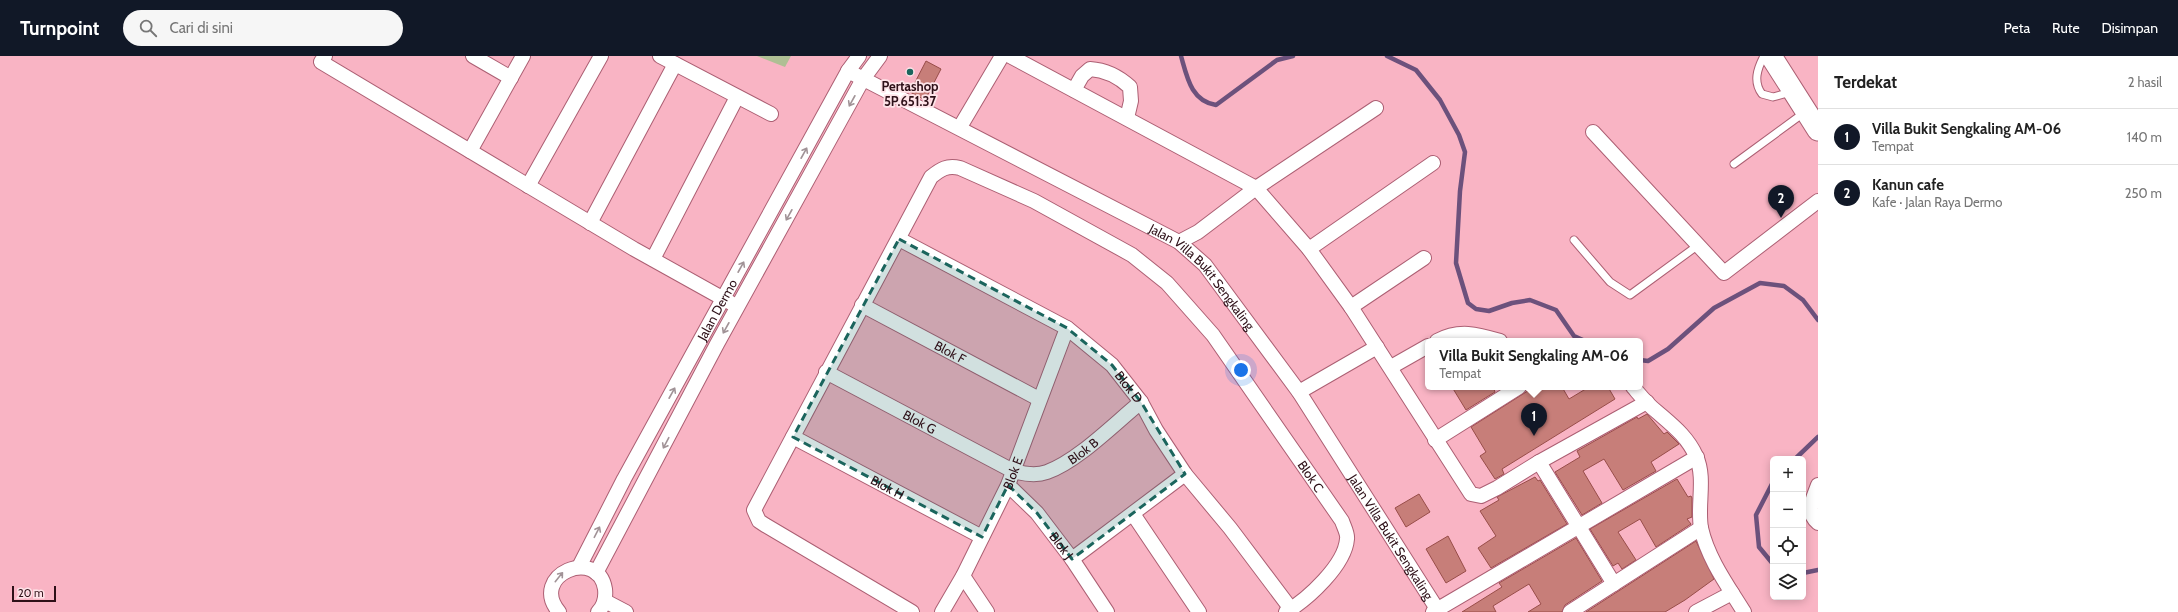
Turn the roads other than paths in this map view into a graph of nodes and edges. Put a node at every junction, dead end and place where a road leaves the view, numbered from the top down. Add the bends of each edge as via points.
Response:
1 (326, 56) edge
2 (473, 56) edge
3 (523, 56) edge
4 (601, 56) edge
5 (660, 56) edge
6 (859, 56) edge
7 (880, 56) edge
8 (1002, 56) edge
9 (1010, 56) edge
10 (1764, 56) edge
11 (1771, 56) edge
12 (675, 64) junction
13 (848, 71) junction
14 (511, 78) junction
15 (863, 79) junction
16 (1074, 90) junction
17 (1794, 91) junction
18 (737, 97) junction
19 (1376, 108) dead end
20 (1806, 111) junction
21 (771, 114) dead end
22 (1127, 118) junction
23 (960, 127) junction
24 (1818, 130) edge
25 (1593, 132) dead end
26 (470, 152) junction
27 (1433, 163) dead end
28 (1734, 164) dead end
29 (528, 186) junction
30 (1256, 188) junction
31 (1818, 200) edge
32 (590, 223) junction
33 (899, 239) junction
34 (1574, 240) dead end
35 (1180, 242) junction
36 (1697, 246) junction
37 (1309, 249) junction
38 (1424, 258) dead end
39 (652, 259) junction
40 (724, 298) junction
41 (862, 306) junction
42 (738, 307) junction
43 (1351, 307) junction
44 (1067, 328) junction
45 (704, 335) junction
46 (1442, 338) edge
47 (1487, 338) edge
48 (718, 344) junction
49 (1377, 347) junction
50 (1425, 348) edge
51 (1391, 367) junction
52 (826, 372) junction
53 (1514, 390) edge
54 (1636, 390) edge
55 (1299, 392) junction
56 (1039, 399) junction
57 (1141, 402) junction
58 (1647, 402) junction
59 (793, 437) junction
60 (1436, 440) junction
61 (1697, 458) junction
62 (1539, 462) junction
63 (1013, 471) junction
64 (1185, 474) junction
65 (1008, 485) junction
66 (1818, 485) edge
67 (1133, 514) junction
68 (1818, 523) edge
69 (1579, 526) junction
70 (1701, 528) junction
71 (982, 537) junction
72 (1072, 559) junction
73 (579, 567) junction
74 (596, 573) junction
75 (963, 576) junction
76 (1614, 584) junction
77 (1732, 593) junction
78 (602, 607) edge
79 (1289, 610) edge
80 (1437, 611) edge
81 (559, 612) edge
82 (626, 612) edge
83 (912, 612) edge
84 (942, 612) edge
85 (988, 612) edge
86 (1107, 612) edge
87 (1199, 612) edge
88 (1570, 612) edge
89 (1696, 612) edge
90 (1744, 612) edge

1 - 26 street via 321,62
2 - 14 street
3 - 14 street
4 - 29 street
5 - 12 street
6 - 13 street, Jalan Dermo
7 - 15 street
8 - 23 street
9 - 16 street
10 - 17 lane via 1756,87 1762,94 1773,97
11 - 17 street
12 - 18 street
12 - 32 street
13 - 15 street, Jalan Villa Bukit Sengkaling
40 -> 13 street, Jalan Dermo
14 - 26 street
15 - 23 street, Jalan Villa Bukit Sengkaling
15 -> 42 street
16 - 22 street
16 - 22 street via 1082,76 1090,69 1102,69 1121,78 1130,87 1131,101
17 - 20 street
18 - 21 street
18 - 39 street
19 - 30 street
20 - 24 street
20 - 28 lane
22 - 30 street
23 - 35 street, Jalan Villa Bukit Sengkaling
25 - 36 street
26 - 29 street
27 - 37 street
29 - 32 street
30 - 35 street via 1198,232
30 - 37 street
31 - 36 street via 1725,273 1721,272
32 - 39 street
33 - 41 street, Blok C
33 - 44 street, Blok D
33 - 79 street, Blok C via 931,177 941,169 951,166 1034,201 1132,255 1167,284 1213,336 1342,521 1348,537 1346,551 1321,583
34 - 36 lane via 1610,282 1630,295
35 - 55 street, Jalan Villa Bukit Sengkaling via 1205,265
37 - 43 street
38 - 43 street
39 - 40 street
40 - 42 street
40 - 45 street, Jalan Dermo
41 - 52 street, Blok C
41 - 56 street, Blok F
42 -> 48 street
43 - 49 street
44 - 56 street, Blok E
44 - 57 street, Blok D via 1112,365
45 - 48 street
73 -> 45 street, Jalan Dermo via 624,479
46 - 47 street via 1449,334 1469,334
48 -> 74 street
49 - 51 street
49 - 55 street
50 - 51 street
51 - 60 street
52 - 59 street, Blok C
52 - 63 street, Blok G
53 - 60 street
54 - 58 street
55 - 80 street, Jalan Villa Bukit Sengkaling
56 - 63 street, Blok E
57 - 63 street, Blok B via 1064,464 1046,473 1029,475
57 - 64 street, Blok D
58 - 61 street via 1687,439
58 - 62 street
59 - 71 street, Blok H
59 - 83 street, Blok C via 756,504 754,510 759,521
60 - 62 street via 1471,494 1476,496 1482,496 1497,488
61 - 69 street
61 - 70 street via 1701,486
62 - 69 street
63 - 65 street, Blok E
64 - 67 street
64 - 79 street, Blok D via 1230,528
65 - 71 street, Blok E
65 - 72 street, Blok J via 1037,513
66 - 68 street via 1810,510 1812,518
67 - 72 street
67 - 87 street
69 - 76 street
69 - 80 street
70 - 76 street
70 - 77 street via 1717,570
71 - 75 street, Blok E
72 - 86 street, Blok J
73 - 74 street
81 -> 73 street via 553,604 553,586 556,578 563,572
74 - 78 street via 604,586
75 - 84 street, Blok E
75 - 85 street
76 - 88 street
77 - 89 street
77 - 90 street
78 - 82 street

